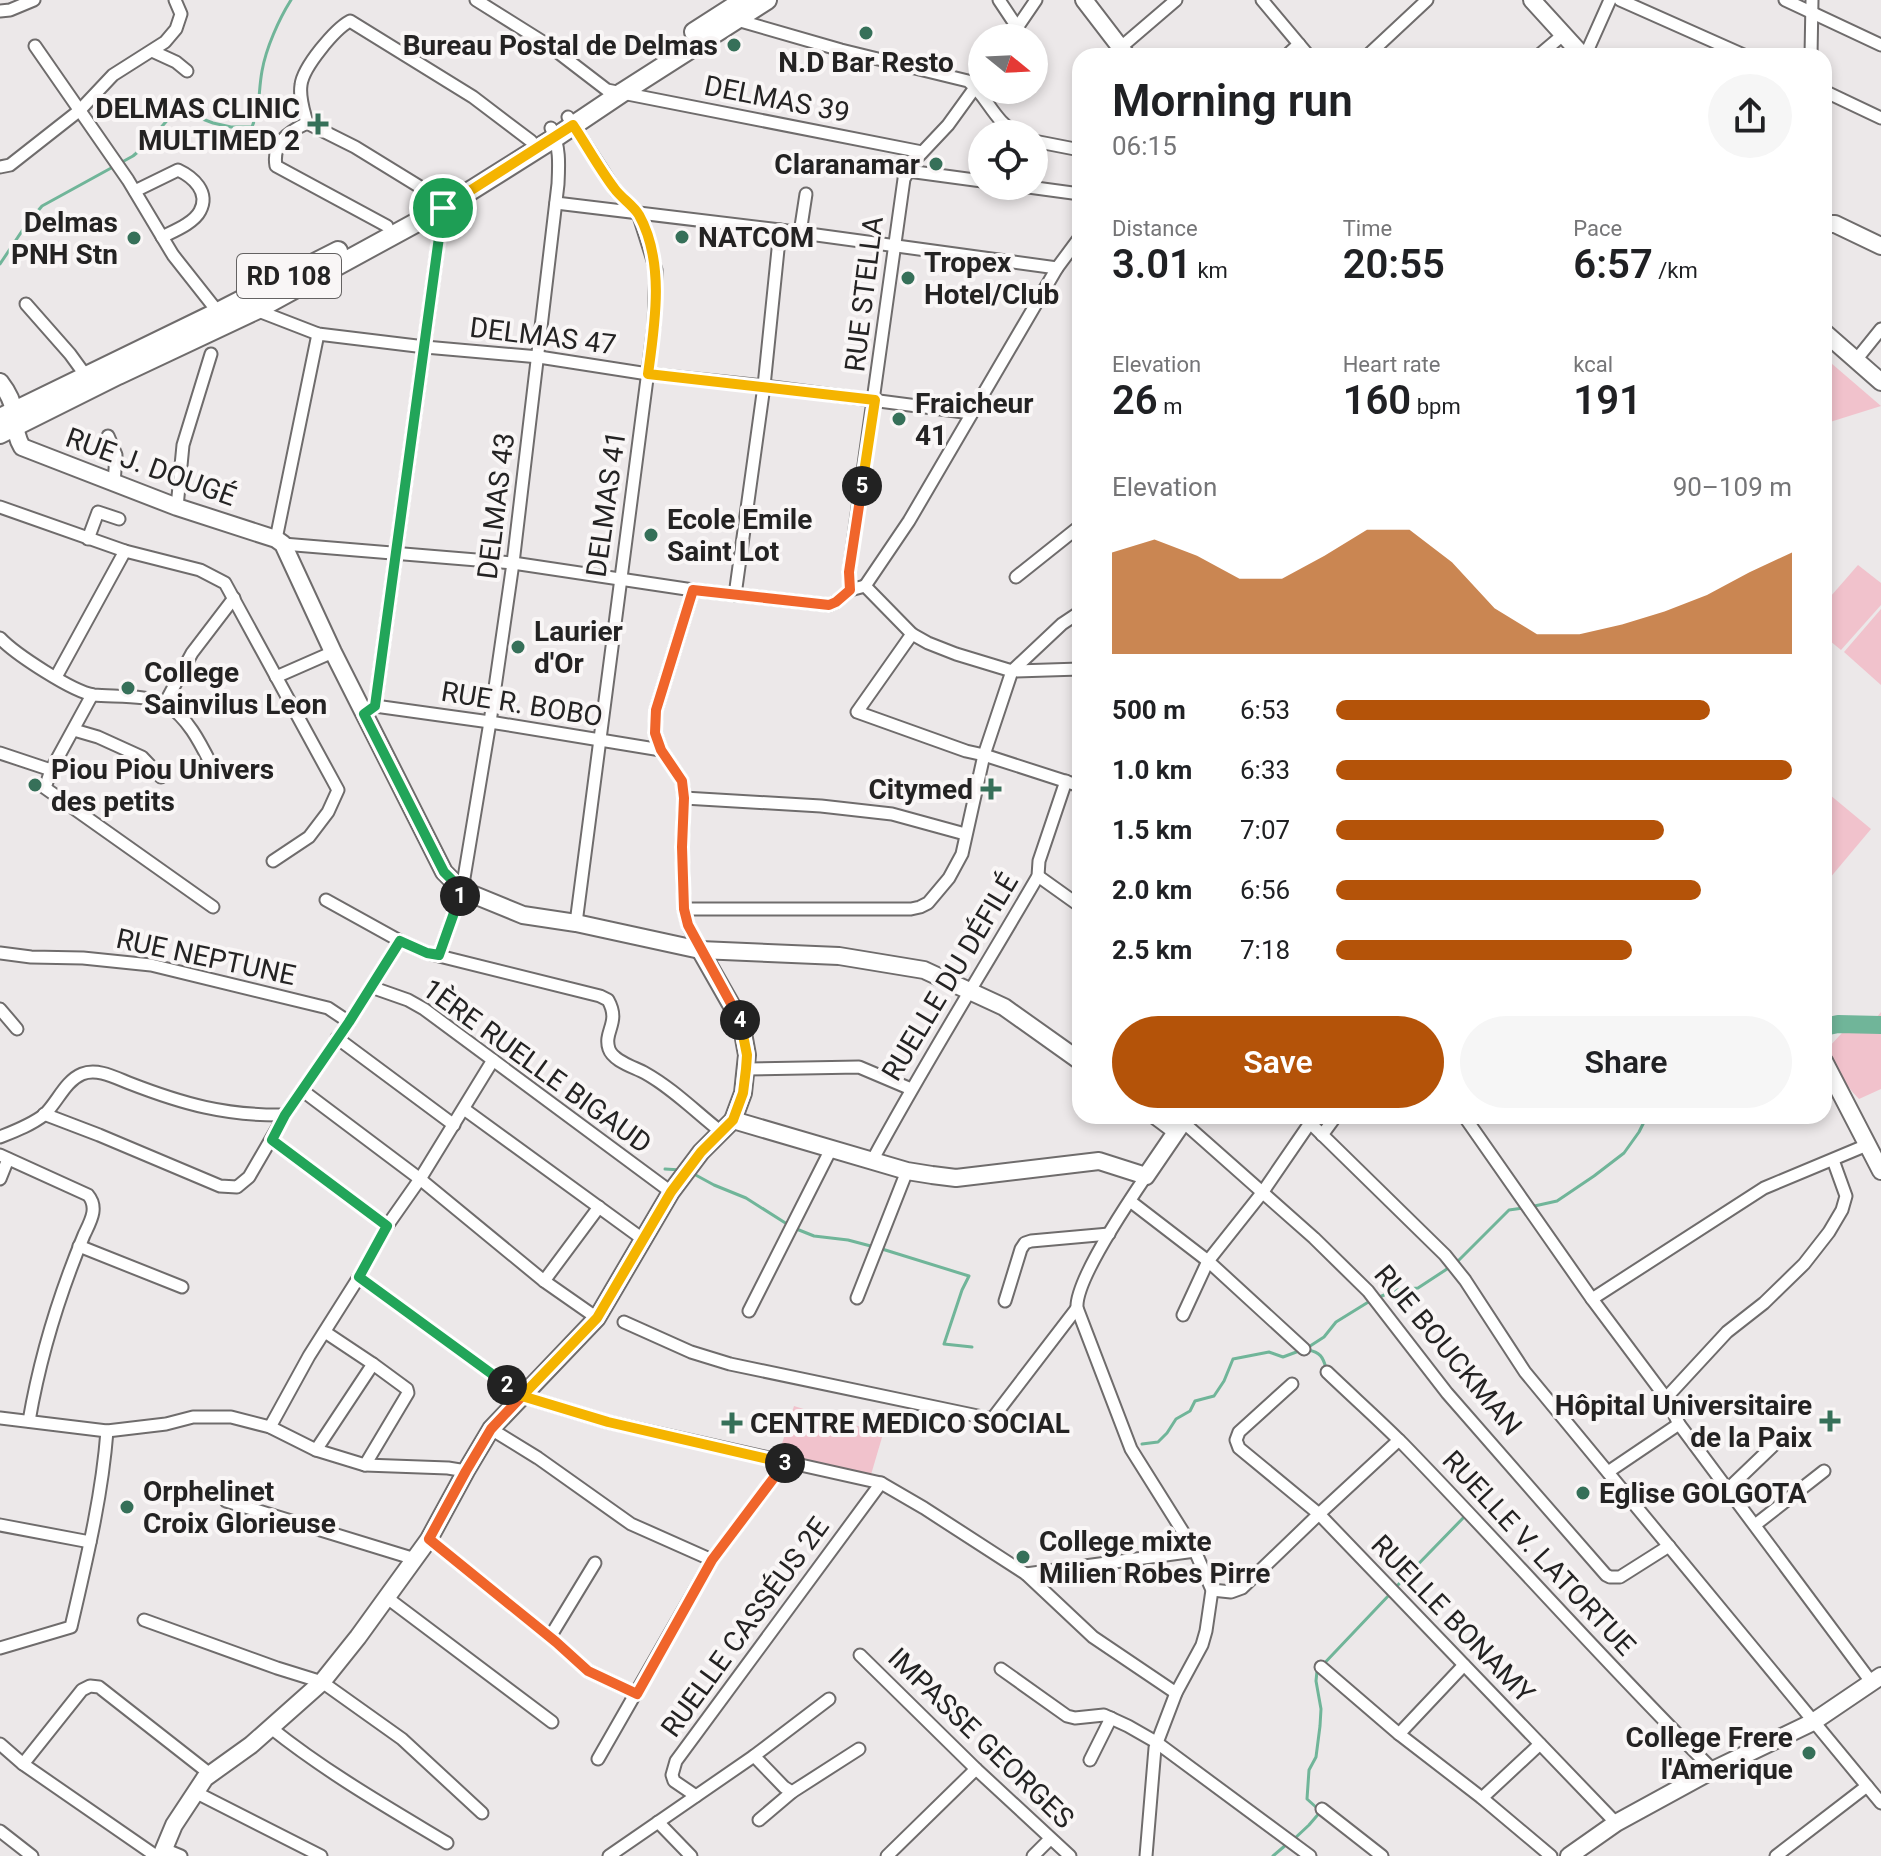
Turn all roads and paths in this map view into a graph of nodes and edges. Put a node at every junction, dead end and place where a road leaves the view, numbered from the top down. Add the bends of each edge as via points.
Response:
1 (34, 0) edge
2 (175, 0) edge
3 (476, 0) edge
4 (767, 0) edge
5 (999, 0) edge
6 (1036, 0) edge
7 (1084, 0) edge
8 (1176, 0) edge
9 (1262, 0) edge
10 (1427, 0) edge
11 (1532, 0) edge
12 (1610, 0) edge
13 (1620, 0) edge
14 (1785, 0) edge
15 (1812, 6) edge
16 (737, 9) edge
17 (0, 11) edge
18 (1015, 24) edge
19 (1019, 24) edge
20 (1564, 34) junction
21 (1299, 44) junction
22 (1881, 45) edge
23 (35, 46) dead end
24 (1126, 48) edge
25 (1295, 48) edge
26 (1302, 48) edge
27 (1376, 48) edge
28 (1547, 48) edge
29 (1577, 48) edge
30 (1588, 48) edge
31 (1728, 48) edge
32 (1811, 48) edge
33 (152, 51) junction
34 (187, 71) dead end
35 (968, 80) edge
36 (615, 91) junction
37 (1832, 95) edge
38 (968, 99) edge
39 (80, 110) junction
40 (1881, 118) edge
41 (571, 121) junction
42 (307, 123) junction
43 (554, 132) junction
44 (531, 141) junction
45 (1048, 144) edge
46 (1072, 148) edge
47 (922, 152) junction
48 (0, 167) edge
49 (908, 171) junction
50 (968, 179) edge
51 (1048, 190) edge
52 (135, 191) junction
53 (1072, 193) edge
54 (806, 194) dead end
55 (440, 203) junction
56 (556, 203) junction
57 (638, 213) junction
58 (1832, 224) edge
59 (387, 226) junction
60 (780, 230) junction
61 (800, 233) junction
62 (162, 237) junction
63 (893, 246) junction
64 (1881, 246) edge
65 (1072, 248) edge
66 (1057, 268) junction
67 (26, 304) dead end
68 (256, 310) junction
69 (218, 312) junction
70 (1881, 329) edge
71 (318, 334) junction
72 (1832, 339) edge
73 (425, 347) junction
74 (211, 354) dead end
75 (539, 357) junction
76 (1856, 360) junction
77 (648, 374) junction
78 (86, 376) junction
79 (0, 382) edge
80 (1881, 382) edge
81 (764, 386) junction
82 (875, 400) junction
83 (971, 413) junction
84 (7, 422) edge
85 (108, 436) dead end
86 (114, 484) junction
87 (0, 507) edge
88 (177, 507) junction
89 (119, 519) dead end
90 (1072, 532) edge
91 (88, 539) junction
92 (279, 541) junction
93 (125, 551) junction
94 (397, 554) junction
95 (513, 563) junction
96 (1016, 577) dead end
97 (620, 579) junction
98 (865, 586) junction
99 (693, 590) junction
100 (850, 590) junction
101 (735, 595) junction
102 (234, 598) junction
103 (1072, 617) edge
104 (912, 634) junction
105 (0, 638) edge
106 (333, 652) junction
107 (1072, 669) edge
108 (1012, 671) junction
109 (56, 677) junction
110 (276, 677) junction
111 (92, 695) junction
112 (165, 703) junction
113 (370, 710) junction
114 (490, 722) junction
115 (74, 730) junction
116 (599, 740) junction
117 (661, 750) junction
118 (0, 753) edge
119 (984, 755) junction
120 (51, 770) junction
121 (216, 774) dead end
122 (161, 777) dead end
123 (1066, 781) junction
124 (1072, 783) edge
125 (684, 798) junction
126 (965, 834) junction
127 (273, 861) dead end
128 (1038, 876) junction
129 (462, 890) junction
130 (326, 900) dead end
131 (1072, 900) edge
132 (213, 907) dead end
133 (684, 909) junction
134 (576, 923) junction
135 (400, 941) junction
136 (700, 950) junction
137 (0, 953) edge
138 (439, 955) junction
139 (371, 987) junction
140 (971, 992) junction
141 (0, 1009) edge
142 (349, 1022) junction
143 (17, 1029) dead end
144 (337, 1038) junction
145 (1072, 1055) edge
146 (493, 1060) junction
147 (746, 1069) junction
148 (1832, 1077) edge
149 (911, 1089) junction
150 (303, 1091) junction
151 (464, 1109) junction
152 (44, 1114) junction
153 (285, 1115) junction
154 (1181, 1124) edge
155 (1183, 1124) edge
156 (1303, 1124) edge
157 (1311, 1124) edge
158 (1330, 1124) edge
159 (1469, 1124) edge
160 (454, 1125) junction
161 (726, 1125) junction
162 (1322, 1135) junction
163 (0, 1137) edge
164 (272, 1140) junction
165 (1867, 1145) junction
166 (831, 1149) junction
167 (4, 1157) edge
168 (1833, 1160) junction
169 (872, 1161) junction
170 (907, 1171) junction
171 (1881, 1171) edge
172 (1146, 1176) junction
173 (0, 1179) edge
174 (420, 1179) junction
175 (671, 1192) junction
176 (1262, 1193) junction
177 (1130, 1201) junction
178 (599, 1207) junction
179 (387, 1226) junction
180 (1109, 1234) junction
181 (644, 1240) junction
182 (79, 1246) junction
183 (1208, 1261) junction
184 (359, 1277) junction
185 (544, 1281) junction
186 (182, 1287) dead end
187 (857, 1298) dead end
188 (1592, 1299) junction
189 (1005, 1301) dead end
190 (1077, 1308) junction
191 (749, 1311) dead end
192 (1183, 1315) dead end
193 (597, 1318) junction
194 (624, 1322) dead end
195 (325, 1332) junction
196 (1304, 1349) dead end
197 (373, 1364) junction
198 (1327, 1372) dead end
199 (1292, 1384) dead end
200 (522, 1396) junction
201 (1666, 1398) junction
202 (0, 1418) edge
203 (29, 1421) junction
204 (1679, 1424) junction
205 (270, 1427) junction
206 (491, 1429) junction
207 (107, 1431) junction
208 (1399, 1440) junction
209 (1778, 1441) dead end
210 (316, 1450) junction
211 (785, 1463) junction
212 (365, 1465) junction
213 (466, 1471) junction
214 (1824, 1471) dead end
215 (1608, 1472) junction
216 (881, 1483) junction
217 (1728, 1489) junction
218 (226, 1501) dead end
219 (1319, 1514) junction
220 (0, 1525) edge
221 (1755, 1525) junction
222 (429, 1539) junction
223 (90, 1542) junction
224 (1669, 1546) junction
225 (1195, 1551) junction
226 (415, 1559) junction
227 (712, 1560) junction
228 (595, 1563) dead end
229 (1026, 1574) junction
230 (1212, 1590) junction
231 (386, 1597) junction
232 (144, 1620) dead end
233 (550, 1637) junction
234 (0, 1648) edge
235 (860, 1655) dead end
236 (1464, 1665) junction
237 (1321, 1667) dead end
238 (1001, 1669) dead end
239 (1877, 1680) edge
240 (322, 1682) junction
241 (1176, 1693) junction
242 (637, 1694) junction
243 (829, 1699) dead end
244 (1111, 1718) junction
245 (552, 1722) dead end
246 (1813, 1722) junction
247 (271, 1728) junction
248 (1399, 1734) junction
249 (0, 1744) edge
250 (1540, 1744) junction
251 (1156, 1745) junction
252 (859, 1749) dead end
253 (754, 1756) junction
254 (598, 1759) dead end
255 (1090, 1760) dead end
256 (23, 1764) junction
257 (976, 1769) junction
258 (1713, 1770) junction
259 (210, 1774) junction
260 (1867, 1786) junction
261 (195, 1792) junction
262 (792, 1792) junction
263 (696, 1796) junction
264 (1482, 1798) junction
265 (1881, 1803) edge
266 (1322, 1809) dead end
267 (482, 1813) dead end
268 (759, 1820) dead end
269 (658, 1822) junction
270 (1616, 1823) junction
271 (0, 1831) edge
272 (1050, 1839) junction
273 (447, 1843) dead end
274 (160, 1854) edge
275 (32, 1856) edge
276 (181, 1856) edge
277 (321, 1856) edge
278 (609, 1856) edge
279 (691, 1856) edge
280 (887, 1856) edge
281 (1033, 1856) edge
282 (1070, 1856) edge
283 (1146, 1856) edge
284 (1310, 1856) edge
285 (1382, 1856) edge
286 (1551, 1856) edge
287 (1569, 1856) edge
288 (1776, 1856) edge

1 - 17 street
2 - 33 street via 181,14 176,29
3 - 36 street
4 - 16 main road, RD 108
5 - 18 street
6 - 19 street
7 - 24 street
8 - 24 street
9 - 21 street
10 - 27 street
11 - 20 street
12 - 30 street
13 - 31 street
14 - 15 street
15 - 22 street
15 - 32 street
16 - 35 street via 841,50
16 - 36 main road, RD 108
20 - 28 street
20 - 29 street
21 - 25 street
21 - 26 street
23 - 39 street
33 - 34 street
33 - 39 street via 113,75
36 - 41 main road, RD 108
36 - 47 street, DELMAS 39
37 - 40 street
38 - 47 street, RUE STELLA
39 - 48 street via 10,165
39 - 52 street
41 - 43 main road, RD 108
41 - 57 street, DELMAS 41 via 616,191
42 - 44 street via 301,99 306,70 350,21 473,97
42 - 55 street via 355,147
42 - 59 street via 291,130 277,146 276,166
43 - 44 main road, RD 108
43 - 55 main road, RD 108
43 - 56 street, DELMAS 43 via 559,166
44 - 55 main road, RD 108
45 - 46 street
47 - 49 street, RUE STELLA
49 - 50 street
49 - 63 street, RUE STELLA
51 - 53 street
52 - 62 street
52 - 62 street via 178,170 199,187 204,196 201,210
54 - 61 street
55 - 59 main road, RD 108
55 - 68 main road, RD 108
55 - 73 street
56 - 57 street
56 - 75 street, DELMAS 43
57 - 60 street
57 - 77 street, DELMAS 41 via 656,270
58 - 64 street
59 - 69 main road, RD 108
60 - 61 street
60 - 81 street
61 - 63 street
62 - 69 street
63 - 66 street
63 - 82 street, RUE STELLA
65 - 66 street
66 - 83 street
67 - 78 street
68 - 71 street, DELMAS 47
68 - 84 main road, RD 108
69 - 78 main road, RD 108
70 - 76 street
71 - 73 street, DELMAS 47
71 - 92 street
72 - 76 street
73 - 75 street, DELMAS 47
73 - 94 street
74 - 88 street via 183,445
75 - 77 street, DELMAS 47
75 - 95 street, DELMAS 43
76 - 80 street
77 - 81 street, DELMAS 47
77 - 97 street, DELMAS 41
78 - 84 main road, RD 108
79 - 84 street, RUE J. DOUGÉ via 8,393
81 - 82 street, DELMAS 47
81 - 101 street
82 - 83 street, DELMAS 47
82 - 100 street, RUE STELLA
83 - 98 street
84 - 86 street, RUE J. DOUGÉ via 22,447
85 - 86 street via 116,455
86 - 88 street, RUE J. DOUGÉ
87 - 91 street
88 - 92 street, RUE J. DOUGÉ
89 - 91 street via 98,512
90 - 96 street
91 - 93 street
92 - 94 street
92 - 106 street
93 - 102 street via 200,570 225,583
93 - 109 street
94 - 95 street
94 - 113 street
95 - 97 street
95 - 114 street, DELMAS 43
97 - 99 street
97 - 116 street, DELMAS 41
98 - 100 street
98 - 104 street
99 - 101 street
99 - 117 street via 656,710
100 - 101 street via 829,605
102 - 110 street
102 - 112 street via 192,653
103 - 108 street
104 - 108 street
104 - 119 street via 857,712
105 - 109 street
106 - 110 street
106 - 113 street
107 - 108 street
108 - 119 street
109 - 111 street
110 - 127 street via 338,790 309,837
111 - 112 street
111 - 115 street
112 - 121 street via 194,731
113 - 114 street, RUE R. BOBO
113 - 129 street via 444,872
114 - 116 street, RUE R. BOBO
114 - 129 street, DELMAS 43
115 - 120 street
115 - 122 street via 142,757
116 - 117 street, RUE R. BOBO
116 - 134 street, DELMAS 41
117 - 125 street via 682,781
118 - 120 street
119 - 123 street
119 - 126 street
120 - 132 street via 45,788
123 - 124 street
123 - 128 street, RUELLE DU DÉFILÉ
125 - 126 street via 892,814
125 - 133 street
126 - 133 street via 962,854 949,878 920,907
128 - 131 street
128 - 140 street, RUELLE DU DÉFILÉ
129 - 134 street via 523,915
129 - 138 street, DELMAS 43
130 - 135 street
133 - 136 street
134 - 136 street
135 - 138 street
135 - 139 street
136 - 140 street via 839,956 924,970
136 - 147 street via 741,1022
137 - 142 street, RUE NEPTUNE via 151,965 328,1008
138 - 161 street via 608,1000 614,1016 608,1041 614,1057
139 - 142 street
139 - 146 street, 1ÈRE RUELLE BIGAUD via 424,1009
140 - 145 street via 1004,1007
140 - 149 street, RUELLE DU DÉFILÉ
141 - 143 street
142 - 144 street
144 - 150 street
144 - 160 street
146 - 151 street
146 - 175 street, 1ÈRE RUELLE BIGAUD
147 - 149 street via 859,1067
147 - 161 street via 743,1093
148 - 165 street
149 - 169 street, RUELLE DU DÉFILÉ
150 - 153 street
150 - 174 street
151 - 160 street
151 - 178 street
152 - 153 street via 74,1079 94,1071 197,1107
152 - 163 street
152 - 164 street via 220,1186 237,1187 249,1177
153 - 164 street
154 - 172 street
155 - 176 street, RUE BOUCKMAN
156 - 176 street
157 - 162 street
158 - 162 street
159 - 188 street
160 - 174 street
161 - 166 street
161 - 175 street
162 - 215 street via 1445,1255 1525,1372
164 - 179 street
165 - 168 street
165 - 171 street
166 - 169 street
166 - 191 street
167 - 173 street
167 - 182 street via 88,1195 93,1214
168 - 188 street via 1764,1188
168 - 201 street via 1846,1196 1829,1232 1804,1264 1727,1332
169 - 170 street
170 - 172 street via 956,1178 1099,1161
170 - 187 street
172 - 177 street
174 - 179 street
174 - 185 street
175 - 181 street
176 - 183 street
176 - 224 street, RUE BOUCKMAN via 1368,1291 1447,1393 1606,1575 1620,1577
177 - 180 street
177 - 183 street
178 - 181 street
178 - 185 street
179 - 184 street
180 - 189 street via 1025,1243
180 - 190 street via 1080,1289
181 - 193 street
182 - 186 street
182 - 203 street via 44,1346
183 - 192 street
183 - 196 street
184 - 195 street
184 - 200 street
185 - 193 street
188 - 201 street
190 - 194 street via 992,1419 730,1364
190 - 225 street via 1131,1449
193 - 200 street
195 - 197 street
195 - 205 street
197 - 210 street
197 - 212 street via 408,1393
198 - 208 street, RUELLE V. LATORTUE
199 - 219 street, RUELLE BONAMY via 1236,1440 1247,1456
200 - 206 street
200 - 211 street
201 - 204 street
202 - 203 street
203 - 207 street
204 - 215 street
204 - 217 street
205 - 207 street via 231,1417 193,1417
205 - 210 street
206 - 213 street
206 - 227 street via 631,1524
207 - 223 street
208 - 219 street
208 - 258 street, RUELLE V. LATORTUE
209 - 217 street
210 - 212 street
211 - 216 street
211 - 227 street
212 - 213 street
213 - 222 street
214 - 221 street
215 - 224 street
216 - 229 street
216 - 263 street, RUELLE CASSÉUS 2E via 676,1761 674,1781
217 - 221 street
218 - 226 street
219 - 230 street via 1242,1588
219 - 236 street, RUELLE BONAMY
220 - 223 street
221 - 239 street
222 - 226 street
222 - 233 street
223 - 234 street via 71,1627
224 - 246 street
225 - 229 street
225 - 230 street
226 - 231 street
227 - 242 street
228 - 233 street
229 - 241 street via 1093,1637
230 - 241 street via 1202,1645
231 - 240 street
231 - 245 street
232 - 240 street
233 - 242 street via 588,1671
235 - 257 street, IMPASSE GEORGES
236 - 248 street
236 - 250 street, RUELLE BONAMY
237 - 248 street
238 - 244 street via 1067,1716
239 - 246 street
240 - 247 street
240 - 267 street via 402,1739
241 - 251 street
242 - 254 street
243 - 253 street
244 - 251 street
244 - 255 street
246 - 258 street
246 - 260 street
247 - 259 street
247 - 273 street
248 - 264 street
249 - 256 street
250 - 264 street
250 - 270 street, RUELLE BONAMY
251 - 283 street
251 - 284 street
252 - 262 street
253 - 262 street
253 - 263 street
256 - 259 street via 90,1686 99,1687
256 - 274 street
257 - 272 street, IMPASSE GEORGES
257 - 280 street
258 - 270 street
259 - 261 street
260 - 265 street
260 - 288 street
261 - 274 street
261 - 277 street
262 - 268 street
263 - 269 street
264 - 286 street
266 - 285 street
269 - 278 street
269 - 279 street
270 - 287 street
271 - 275 street
272 - 281 street
272 - 282 street, IMPASSE GEORGES
274 - 276 street

